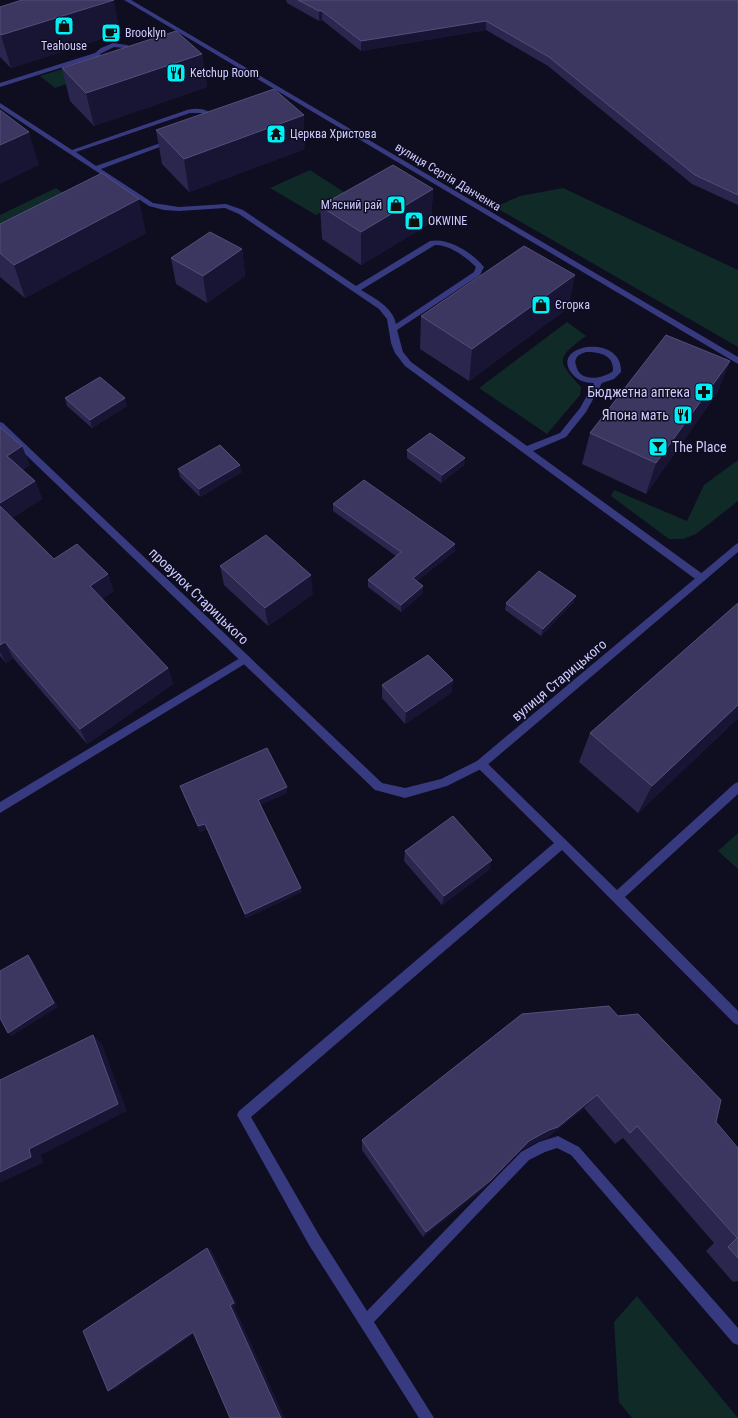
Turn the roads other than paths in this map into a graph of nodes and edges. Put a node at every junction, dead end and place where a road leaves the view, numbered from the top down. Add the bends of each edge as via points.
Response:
1 (127, 0) edge
2 (97, 54) junction
3 (0, 85) edge
4 (0, 105) edge
5 (208, 128) edge
6 (178, 139) edge
7 (72, 152) junction
8 (96, 168) junction
9 (356, 289) junction
10 (393, 329) junction
11 (738, 361) edge
12 (599, 381) junction
13 (0, 425) edge
14 (526, 450) junction
15 (738, 547) edge
16 (701, 578) junction
17 (246, 660) junction
18 (481, 764) junction
19 (379, 787) joint
20 (738, 787) edge
21 (0, 808) edge
22 (562, 844) junction
23 (617, 897) junction
24 (738, 1019) edge
25 (366, 1321) junction
26 (738, 1338) edge
27 (427, 1418) edge

1 - 11 street, вулиця Сергія Данченка
2 - 2 street via 99,60 115,64 131,59 134,53 129,47 119,45 107,46
2 - 3 street
4 - 7 street
5 - 7 street via 213,124 211,114 204,111 189,111
6 - 8 street
7 - 8 street
8 - 9 street via 151,205 179,209 226,206 241,212
9 - 10 street via 382,307 391,319
9 - 10 street via 436,242 444,243 480,267 477,273
10 - 14 street via 399,353 408,364
12 - 12 street via 613,377 617,372 617,362 613,357 601,350 593,349 574,355 570,365 572,370 591,381
12 - 14 street via 583,410 563,435
13 - 17 street, провулок Старицького
14 - 16 street
15 - 16 street, вулиця Старицького
16 - 18 street, вулиця Старицького
17 - 19 street, провулок Старицького
17 - 21 street
18 - 19 street, вулиця Старицького via 443,783 405,793
18 - 22 street
20 - 23 street
22 - 23 street
22 - 25 street via 243,1115 314,1240
23 - 24 street
25 - 26 street via 525,1156 543,1146 558,1142 575,1151
25 - 27 street

